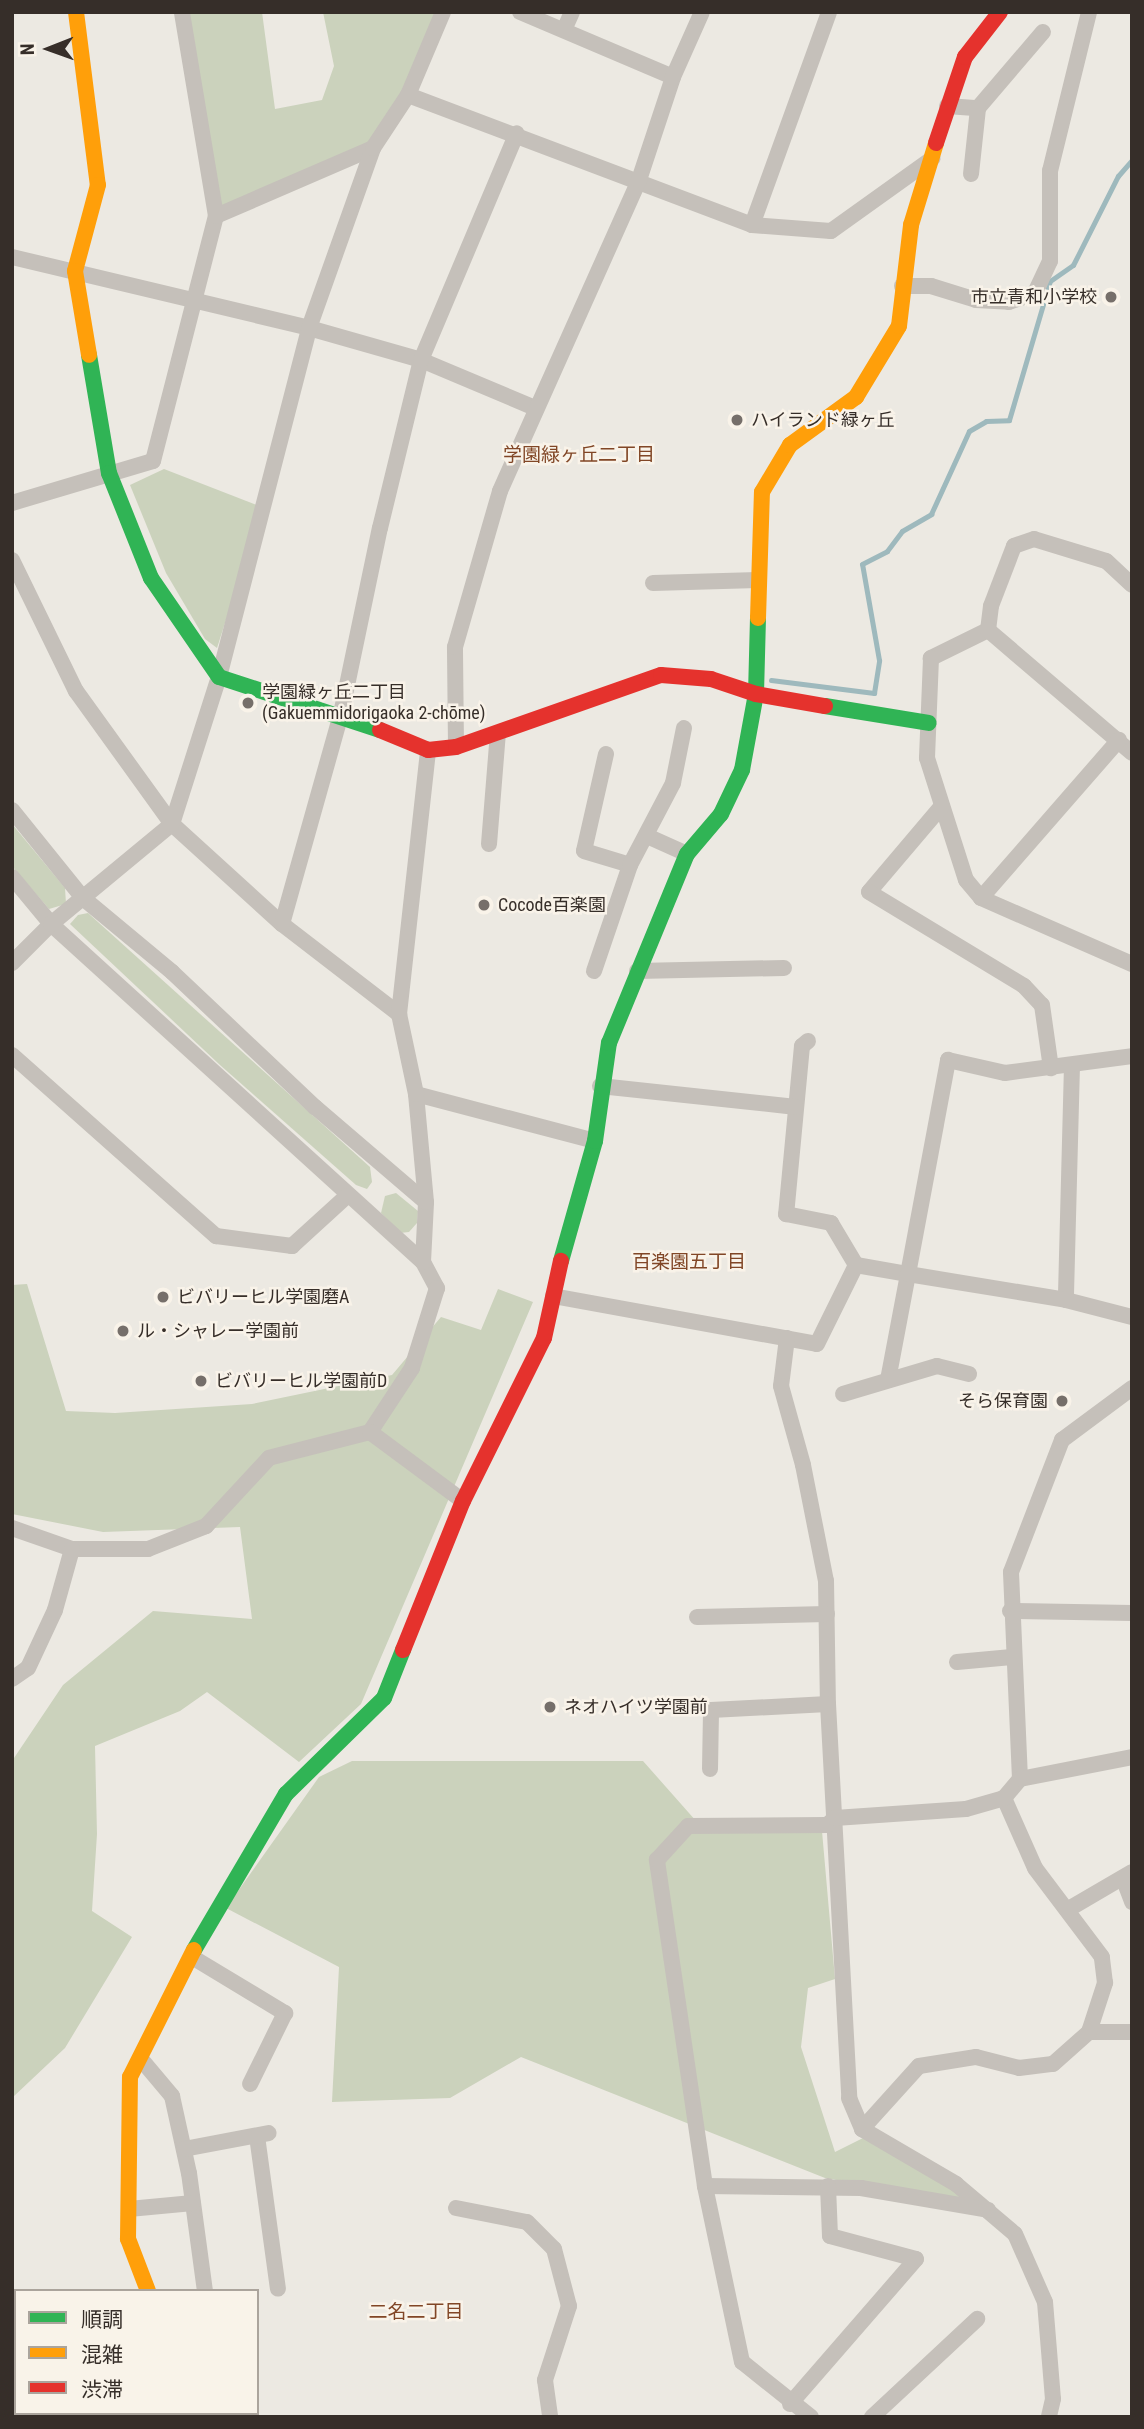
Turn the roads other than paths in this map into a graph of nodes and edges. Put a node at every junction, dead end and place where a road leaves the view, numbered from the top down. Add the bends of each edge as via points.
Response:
1 (76, 12) edge
2 (182, 12) edge
3 (443, 12) edge
4 (520, 12) edge
5 (572, 12) edge
6 (702, 12) edge
7 (829, 12) edge
8 (1000, 12) edge
9 (1089, 12) edge
10 (564, 30) junction
11 (1042, 32) dead end
12 (673, 77) junction
13 (408, 95) junction
14 (947, 106) junction
15 (978, 108) junction
16 (517, 133) junction
17 (373, 148) junction
18 (933, 158) junction
19 (971, 174) dead end
20 (639, 180) junction
21 (216, 216) junction
22 (752, 225) junction
23 (12, 257) edge
24 (75, 271) junction
25 (902, 286) junction
26 (194, 300) junction
27 (309, 328) junction
28 (421, 360) junction
29 (534, 408) junction
30 (109, 473) junction
31 (12, 503) edge
32 (12, 560) edge
33 (758, 580) junction
34 (653, 583) dead end
35 (1132, 585) edge
36 (988, 630) junction
37 (219, 677) junction
38 (756, 694) junction
39 (341, 714) junction
40 (929, 723) junction
41 (684, 728) dead end
42 (498, 733) junction
43 (1119, 740) junction
44 (456, 747) junction
45 (428, 750) junction
46 (1132, 753) edge
47 (606, 754) dead end
48 (941, 807) junction
49 (12, 810) edge
50 (172, 824) junction
51 (647, 836) junction
52 (489, 844) dead end
53 (687, 854) junction
54 (630, 865) junction
55 (12, 877) edge
56 (83, 898) junction
57 (981, 898) junction
58 (51, 924) junction
59 (282, 924) junction
60 (12, 963) edge
61 (1132, 964) edge
62 (785, 968) dead end
63 (594, 971) dead end
64 (637, 971) junction
65 (399, 1014) junction
66 (808, 1041) dead end
67 (12, 1055) edge
68 (1132, 1056) edge
69 (1072, 1065) junction
70 (1051, 1068) junction
71 (600, 1086) junction
72 (416, 1094) junction
73 (796, 1107) junction
74 (595, 1141) junction
75 (347, 1196) junction
76 (426, 1202) junction
77 (423, 1262) junction
78 (856, 1265) junction
79 (908, 1274) junction
80 (553, 1296) junction
81 (1066, 1300) junction
82 (1132, 1317) edge
83 (787, 1338) junction
84 (969, 1374) dead end
85 (888, 1380) junction
86 (1132, 1388) edge
87 (844, 1394) dead end
88 (370, 1432) junction
89 (463, 1501) junction
90 (12, 1528) edge
91 (72, 1549) junction
92 (1010, 1611) junction
93 (1132, 1613) edge
94 (827, 1614) junction
95 (697, 1617) dead end
96 (1012, 1657) junction
97 (957, 1662) dead end
98 (12, 1679) edge
99 (828, 1704) junction
100 (1132, 1756) edge
101 (710, 1769) dead end
102 (1020, 1779) junction
103 (1004, 1798) junction
104 (835, 1818) junction
105 (1127, 1875) edge
106 (1132, 1902) edge
107 (1066, 1910) junction
108 (192, 1958) junction
109 (1089, 2032) junction
110 (1132, 2032) edge
111 (140, 2058) junction
112 (250, 2084) dead end
113 (862, 2129) junction
114 (184, 2149) junction
115 (705, 2186) junction
116 (828, 2186) junction
117 (193, 2203) junction
118 (456, 2208) dead end
119 (129, 2209) junction
120 (992, 2211) junction
121 (147, 2289) edge
122 (205, 2289) edge
123 (278, 2289) dead end
124 (976, 2319) dead end
125 (790, 2404) junction
126 (550, 2417) edge
127 (811, 2417) edge
128 (872, 2417) edge
129 (1049, 2417) edge

1 - 24 street via 98,185
2 - 21 street
3 - 13 street
4 - 10 street
5 - 10 street
6 - 12 street
7 - 22 street
8 - 14 street via 965,57
9 - 25 street via 1050,171 1050,261 1035,293 1009,302 976,300 931,286
10 - 12 street
11 - 15 street
12 - 20 street
13 - 16 street
13 - 17 street
14 - 15 street
14 - 18 street
15 - 19 street
16 - 20 street
16 - 28 street
17 - 21 street
17 - 27 street
18 - 22 street via 831,231
18 - 25 street via 911,225
20 - 22 street
20 - 29 street
21 - 26 street
23 - 24 street
24 - 26 street
24 - 30 street
25 - 33 street via 899,326 856,397 790,445 762,492
26 - 27 street
26 - 30 street via 153,461
27 - 28 street
27 - 37 street
28 - 29 street
28 - 39 street
29 - 44 street via 500,491 455,647
30 - 31 street
30 - 37 street via 151,578
32 - 50 street via 76,691
33 - 34 street
33 - 38 street
35 - 36 street via 1106,561 1034,539 1014,546 991,606
36 - 40 street via 931,657
36 - 43 street
37 - 39 street
37 - 50 street
38 - 40 street
38 - 42 street via 711,679 661,675
38 - 53 street via 742,770 721,814
39 - 45 street
39 - 59 street
40 - 48 street via 927,758
41 - 51 street via 673,783
42 - 44 street
42 - 52 street
43 - 46 street
43 - 57 street
44 - 45 street
45 - 65 street
47 - 54 street via 584,851
48 - 57 street via 966,880
48 - 70 street via 869,892 1024,986 1042,1005
49 - 56 street
50 - 56 street
50 - 59 street
51 - 53 street
51 - 54 street
53 - 64 street
54 - 63 street
55 - 58 street
56 - 58 street
56 - 76 street via 172,972 315,1108
57 - 61 street
58 - 60 street
58 - 75 street
59 - 65 street
62 - 64 street
64 - 71 street via 609,1044
65 - 72 street
66 - 73 street via 803,1046
67 - 75 street via 216,1236 292,1246
68 - 69 street
69 - 70 street
69 - 81 street
70 - 79 street via 1005,1073 948,1060
71 - 73 street
71 - 74 street
72 - 74 street
72 - 76 street
73 - 78 street via 786,1214 831,1223
74 - 80 street via 571,1214
75 - 77 street
76 - 77 street
77 - 88 street via 437,1288 429,1315 412,1368
78 - 79 street
78 - 83 street via 817,1344
79 - 81 street via 926,1273
79 - 85 street
80 - 83 street
80 - 89 street via 544,1338
81 - 82 street
83 - 94 street via 781,1386 806,1478 826,1581
84 - 85 street via 937,1366
85 - 87 street
86 - 92 street via 1062,1440 1022,1533 1011,1572
88 - 89 street
88 - 91 street via 269,1458 206,1526 148,1549
89 - 108 street via 384,1698 286,1794 213,1912
90 - 91 street
91 - 98 street via 55,1611 34,1657 28,1668
92 - 93 street
92 - 96 street
94 - 95 street
94 - 99 street
96 - 97 street
96 - 102 street
99 - 101 street via 711,1710
99 - 104 street
100 - 102 street
102 - 103 street
103 - 104 street via 966,1809
103 - 107 street via 1035,1868
104 - 113 street via 849,2098
104 - 115 street via 827,1825 688,1826 657,1860
105 - 106 street
105 - 107 street
107 - 109 street via 1102,1957 1105,1983
108 - 111 street
108 - 112 street via 285,2013
109 - 110 street
109 - 113 street via 1052,2064 1019,2068 976,2057 919,2066
111 - 114 street via 172,2096
111 - 119 street via 130,2077
113 - 120 street via 956,2184
114 - 117 street
114 - 123 street via 262,2135
115 - 116 street
115 - 125 street via 741,2362
116 - 120 street
116 - 125 street via 830,2236 916,2259
117 - 119 street
117 - 122 street
118 - 126 street via 527,2222 554,2249 569,2306 545,2381
119 - 121 street via 128,2239
120 - 129 street via 1015,2234 1045,2302 1053,2399
124 - 128 street
125 - 127 street

